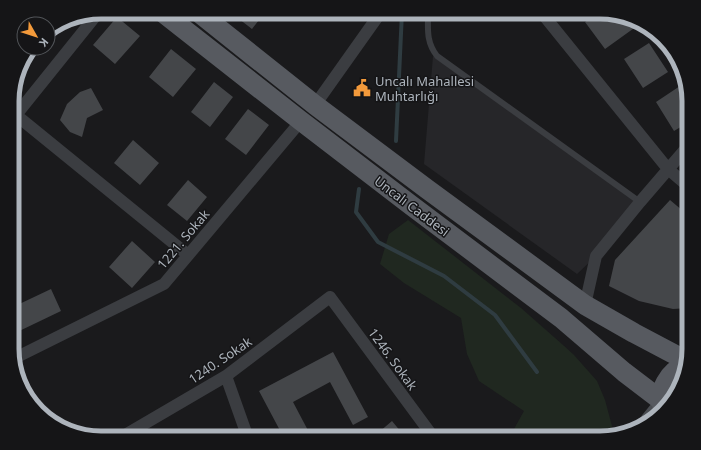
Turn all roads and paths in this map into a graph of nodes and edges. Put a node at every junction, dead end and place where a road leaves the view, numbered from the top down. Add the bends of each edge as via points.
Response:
1 (171, 19) edge
2 (207, 19) edge
3 (375, 19) edge
4 (428, 19) edge
5 (547, 19) edge
6 (92, 20) edge
7 (315, 105) junction
8 (19, 109) edge
9 (19, 119) edge
10 (301, 121) junction
11 (682, 153) edge
12 (668, 169) junction
13 (682, 181) edge
14 (640, 202) junction
15 (188, 255) junction
16 (330, 297) joint
17 (585, 305) junction
18 (20, 356) edge
19 (681, 358) edge
20 (679, 368) edge
21 (226, 376) junction
22 (662, 403) edge
23 (661, 404) edge
24 (132, 431) edge
25 (246, 431) edge
26 (429, 431) edge

1 - 10 main road, Uncalı Caddesi
2 - 7 main road, Uncalı Caddesi
3 - 7 street
4 - 14 lane via 428,39 432,51 437,56
5 - 12 street
6 - 8 street
7 - 17 main road, Uncalı Caddesi
9 - 15 street
10 - 15 street, 1221. Sokak
10 - 23 main road, Uncalı Caddesi via 561,318
11 - 12 street
12 - 13 street
12 - 14 street
14 - 17 street via 596,256
15 - 18 street, 1221. Sokak via 164,284
16 - 21 street, 1240. Sokak
16 - 26 street, 1246. Sokak
17 - 19 main road, Uncalı Caddesi
20 - 22 main road via 666,382
21 - 24 street, 1240. Sokak
21 - 25 street

